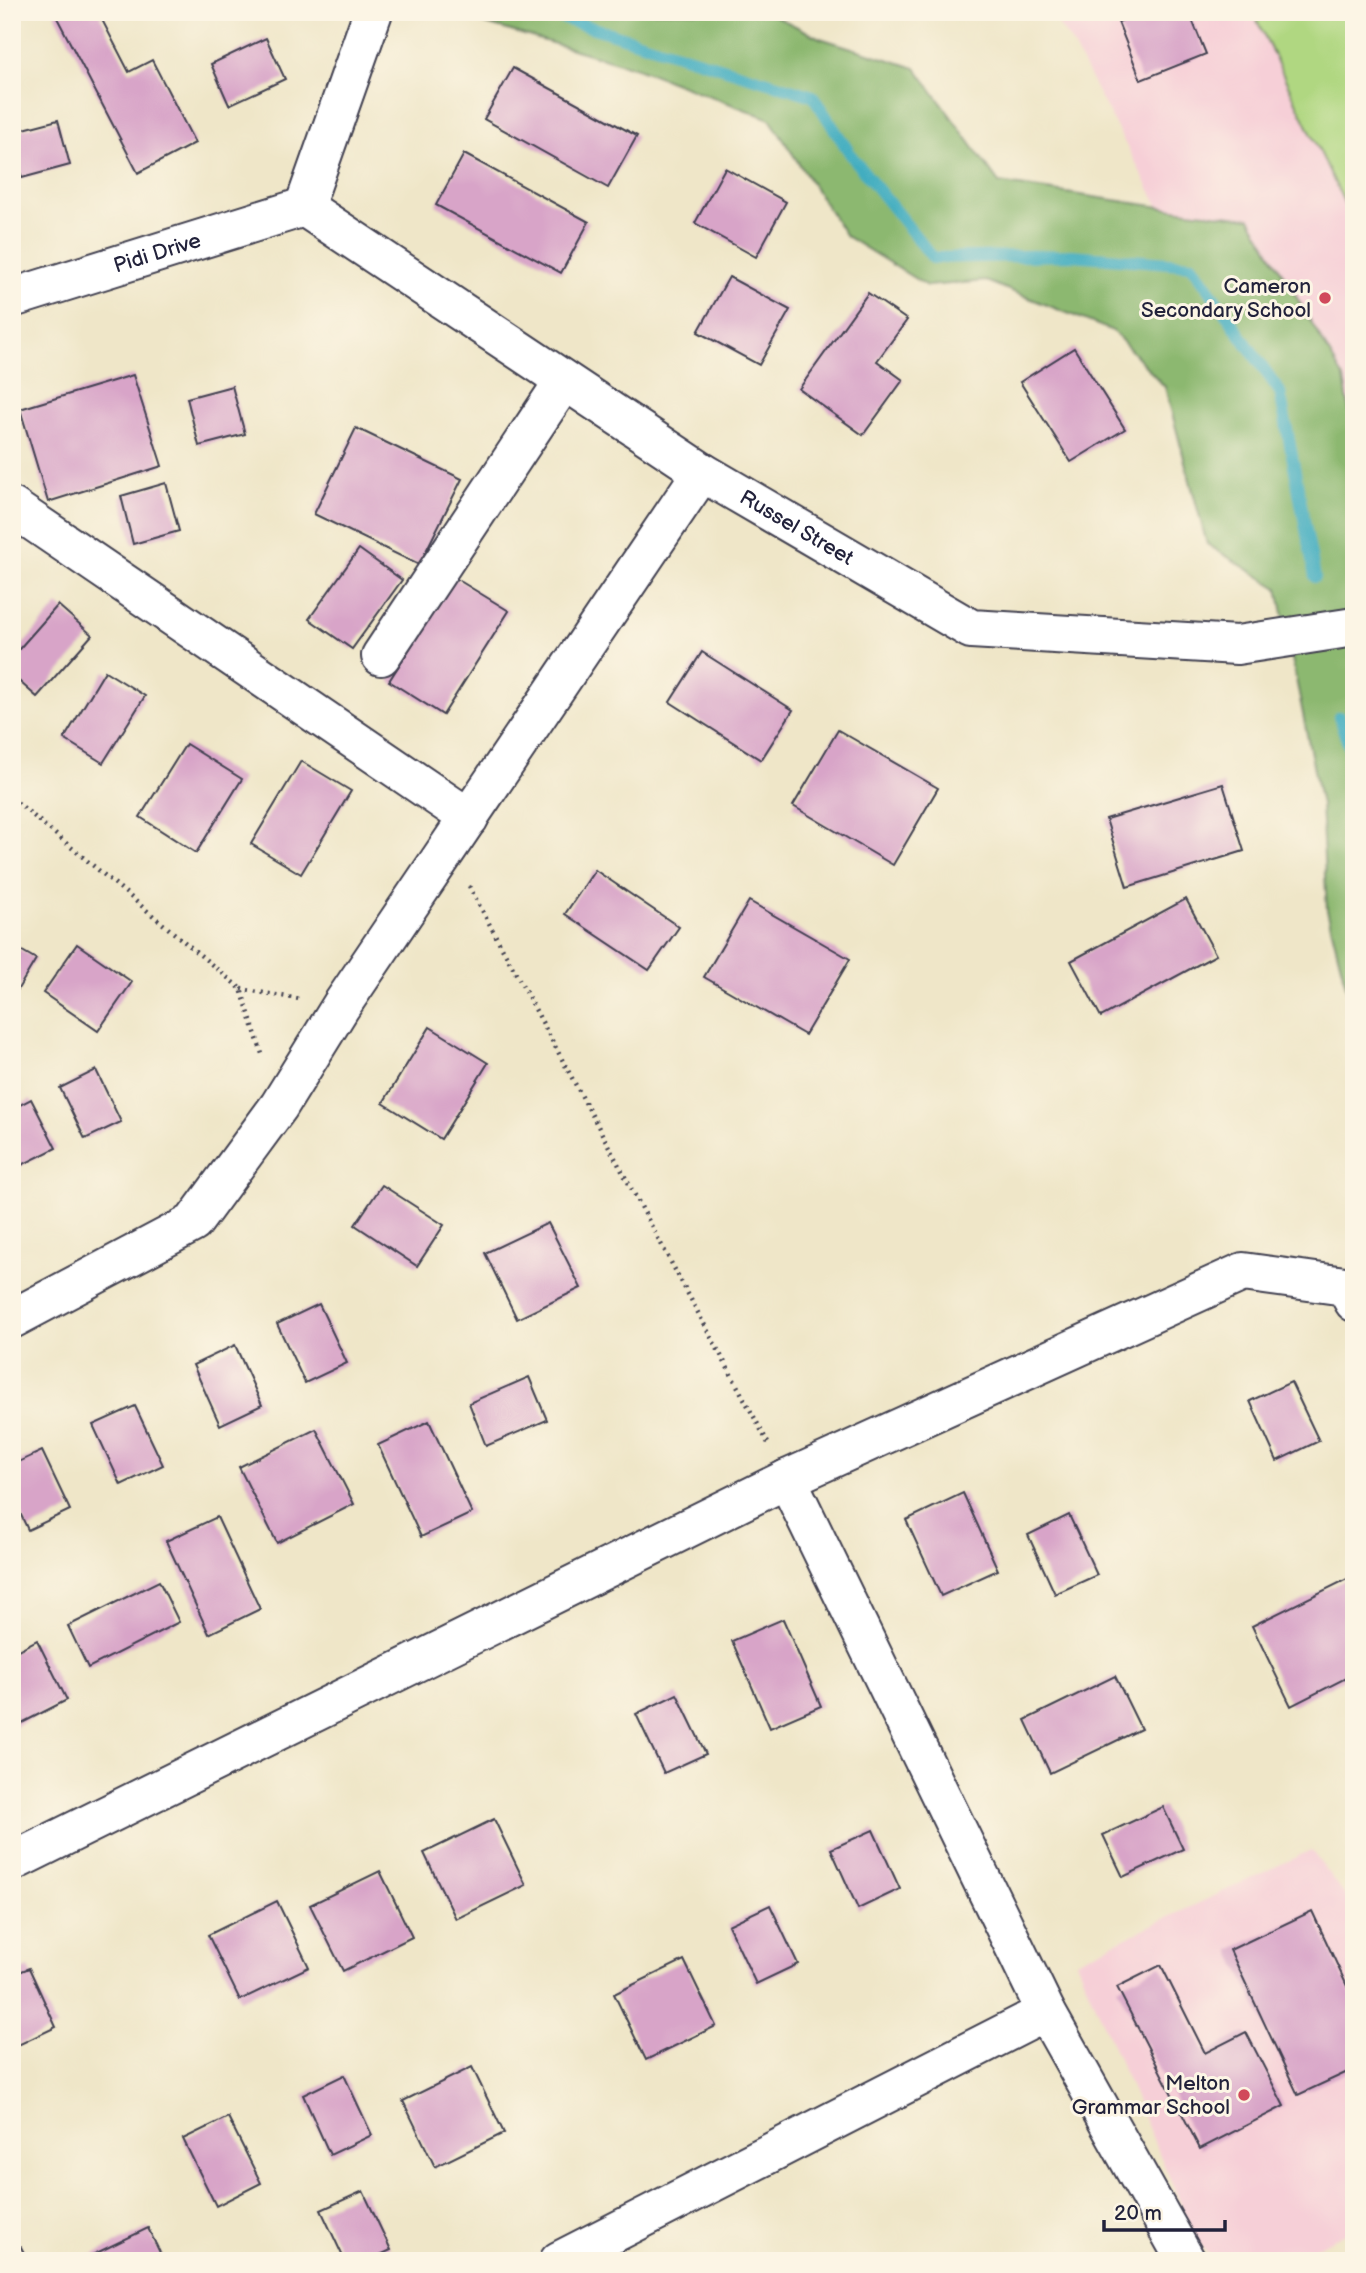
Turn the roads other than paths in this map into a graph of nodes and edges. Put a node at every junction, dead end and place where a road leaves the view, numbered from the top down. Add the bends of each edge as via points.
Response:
1 (373, 12) edge
2 (304, 207) junction
3 (12, 298) edge
4 (564, 381) junction
5 (702, 472) junction
6 (12, 507) edge
7 (1354, 627) edge
8 (381, 656) dead end
9 (459, 833) junction
10 (1354, 1302) edge
11 (12, 1319) edge
12 (787, 1479) junction
13 (12, 1862) edge
14 (1046, 2012) junction
15 (559, 2261) edge
16 (1186, 2261) edge

1 - 2 street
2 - 3 street, Pidi Drive
2 - 4 street, Russel Street
4 - 5 street, Russel Street
4 - 8 street
5 - 7 street, Russel Street via 971,629 1237,645
5 - 9 street
6 - 9 street
9 - 11 street via 279,1106 192,1223
10 - 12 street via 1345,1286 1243,1272
12 - 13 street
12 - 14 street
14 - 15 street
14 - 16 street

